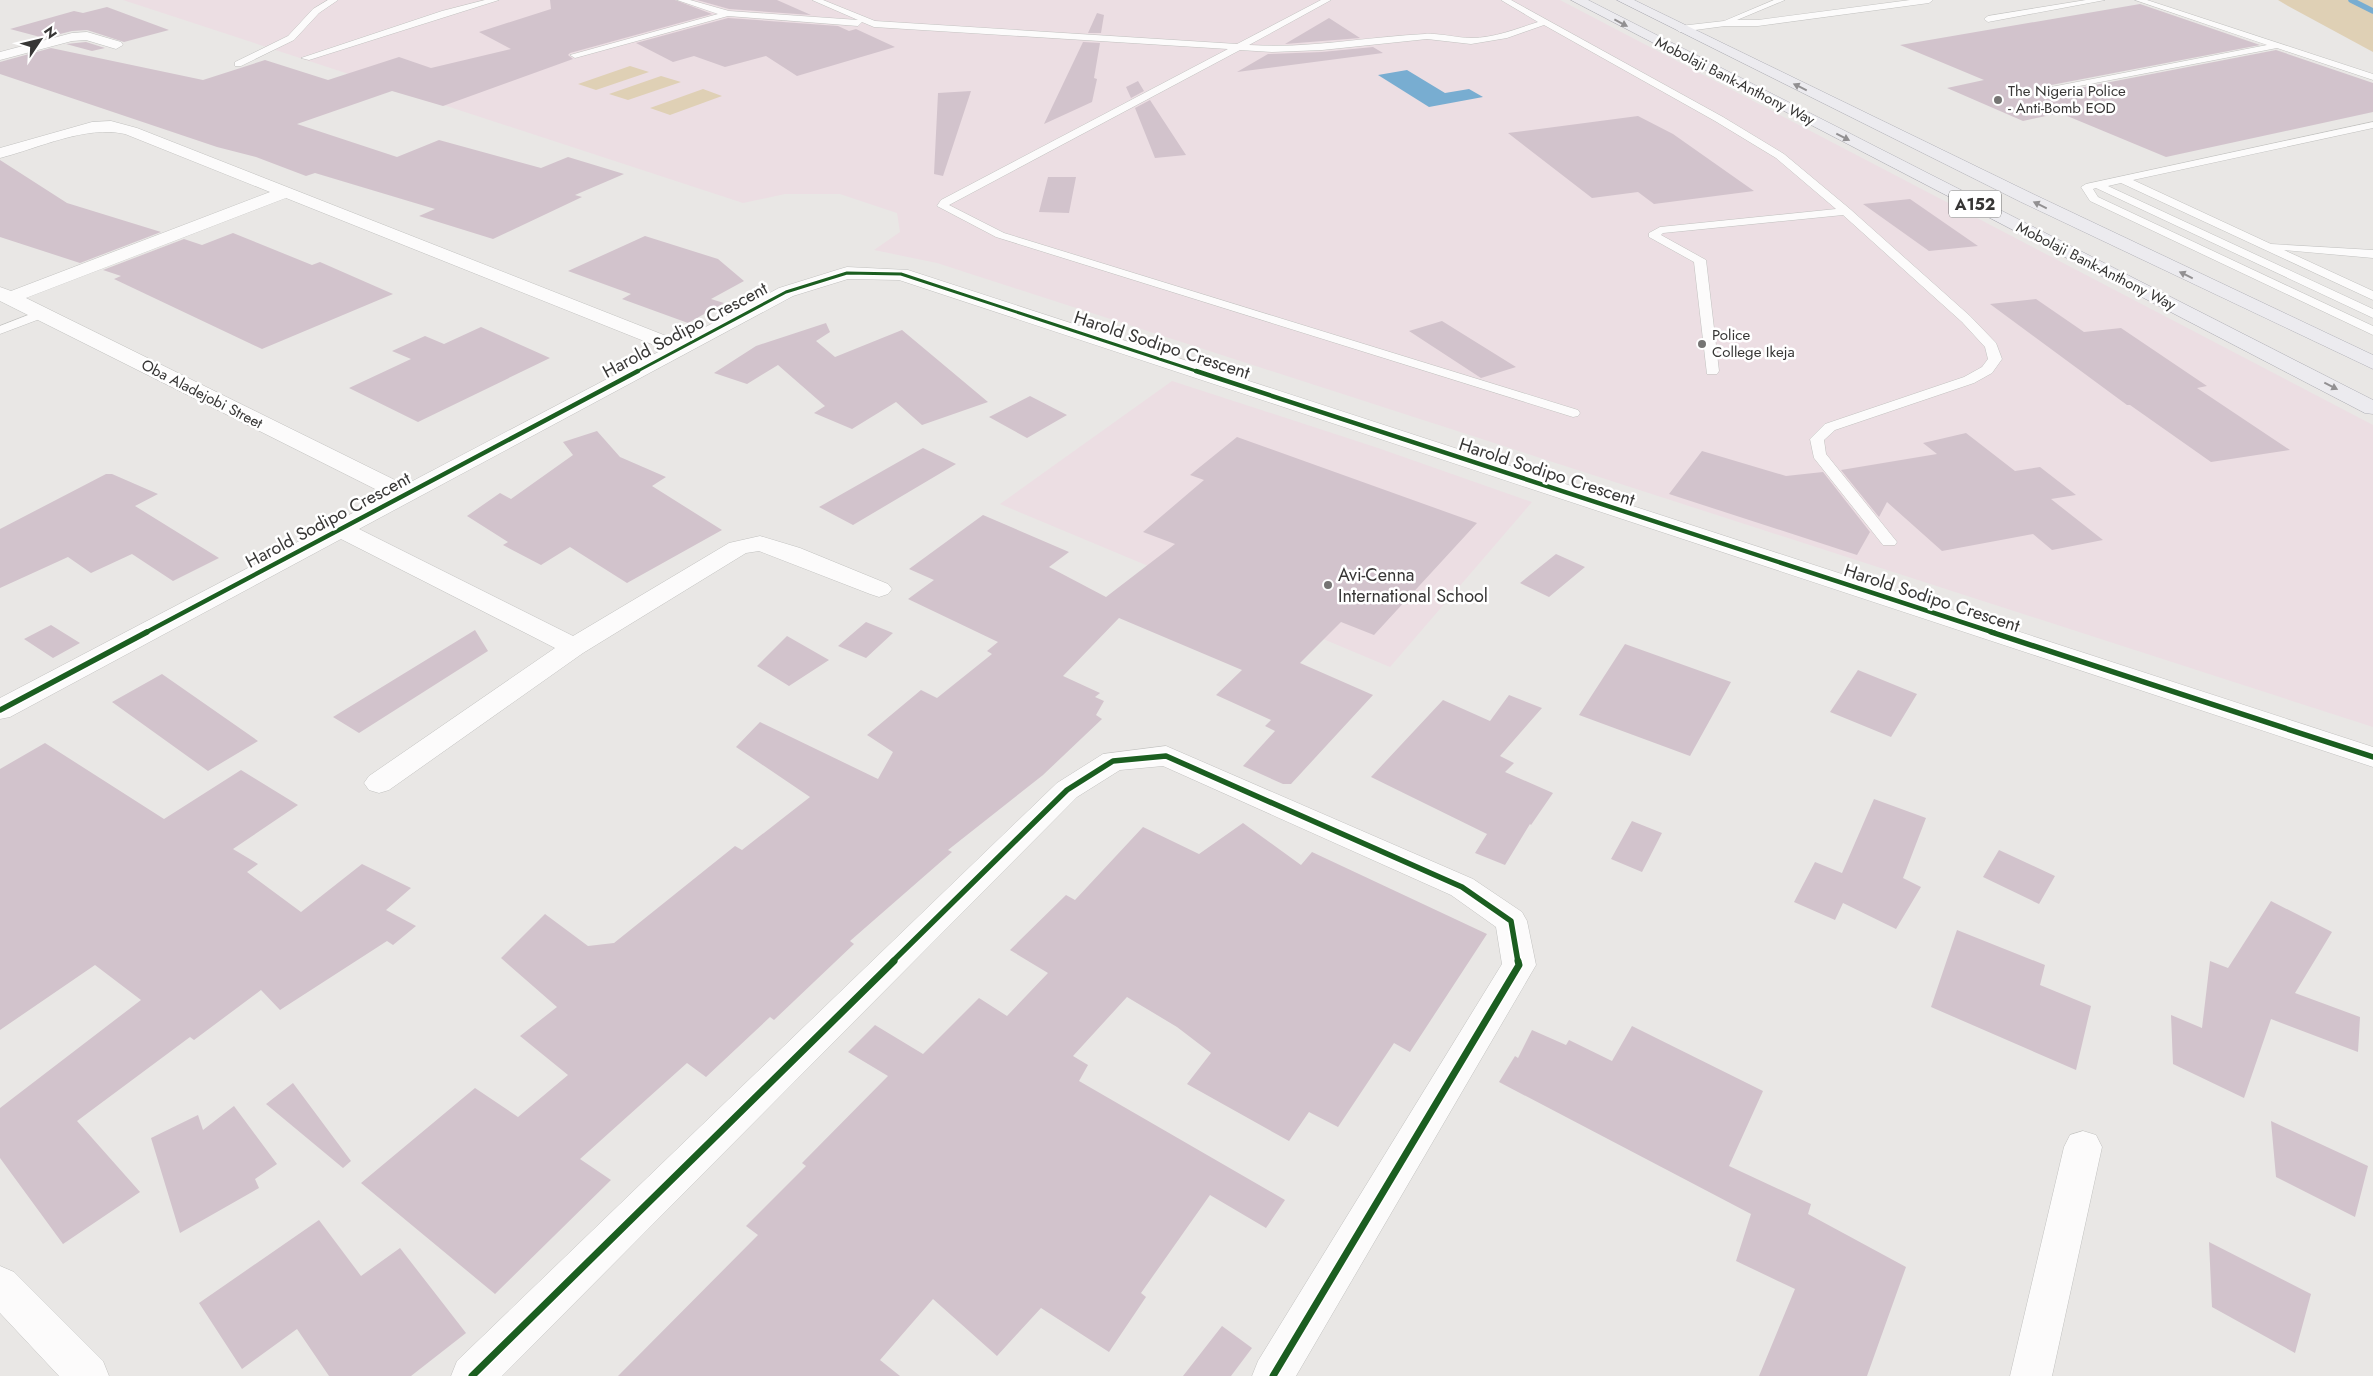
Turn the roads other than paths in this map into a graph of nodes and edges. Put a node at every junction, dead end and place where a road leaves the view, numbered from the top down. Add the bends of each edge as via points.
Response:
1 (334, 0) edge
2 (495, 0) edge
3 (681, 0) edge
4 (816, 0) edge
5 (1327, 0) edge
6 (1505, 0) edge
7 (1578, 0) edge
8 (1624, 0) edge
9 (1781, 0) edge
10 (1929, 0) edge
11 (2101, 0) edge
12 (2139, 0) edge
13 (728, 14) junction
14 (1988, 19) dead end
15 (1545, 22) junction
16 (1725, 23) junction
17 (874, 24) junction
18 (1680, 29) junction
19 (116, 45) dead end
20 (2275, 46) junction
21 (1240, 47) junction
22 (575, 55) dead end
23 (0, 56) edge
24 (306, 58) dead end
25 (238, 64) dead end
26 (2373, 78) edge
27 (2046, 91) dead end
28 (2373, 125) edge
29 (0, 153) edge
30 (2124, 180) junction
31 (2098, 184) junction
32 (286, 192) junction
33 (1846, 211) junction
34 (2267, 246) junction
35 (2280, 253) junction
36 (2373, 254) edge
37 (2373, 265) edge
38 (2213, 288) junction
39 (5, 295) edge
40 (2373, 296) edge
41 (2168, 302) junction
42 (42, 314) junction
43 (2373, 314) edge
44 (0, 330) edge
45 (2373, 331) edge
46 (680, 348) junction
47 (2353, 354) junction
48 (2373, 363) edge
49 (1712, 371) dead end
50 (2303, 372) junction
51 (2373, 408) edge
52 (1573, 413) dead end
53 (404, 494) junction
54 (340, 529) junction
55 (1889, 542) dead end
56 (879, 589) dead end
57 (574, 647) junction
58 (0, 710) edge
59 (2373, 757) edge
60 (379, 782) dead end
61 (2083, 1147) dead end
62 (0, 1285) edge
63 (88, 1376) edge
64 (472, 1376) edge
65 (1273, 1376) edge
66 (2031, 1376) edge

1 - 25 lane via 316,11 291,38
2 - 24 lane
3 - 13 lane
4 - 17 lane
5 - 21 lane
6 - 15 lane
7 -> 41 main road, Mobolaji Bank-Anthony Way / A152
8 - 18 main road, Mobolaji Bank-Anthony Way / A152
9 - 16 lane via 1745,12
10 - 16 lane via 1758,23
11 - 14 lane
12 - 20 lane
13 - 17 lane
13 - 22 lane
15 - 21 lane via 1504,36 1471,41 1427,36 1298,49
15 - 33 lane via 1780,156
16 - 18 lane
17 - 21 lane
38 -> 18 main road, Mobolaji Bank-Anthony Way / A152
19 - 23 street via 86,36 72,37
20 - 26 lane
20 - 27 lane
21 - 52 lane via 945,202 943,206 1000,234
28 - 30 lane
29 - 32 street via 75,130 111,126
30 - 31 lane
30 - 34 lane
31 - 43 lane
31 - 45 lane via 2086,187 2094,198
32 - 39 street
32 - 46 street
33 - 49 lane via 1660,230 1653,235 1700,260
33 - 55 lane via 1966,320 1991,346 1995,359 1987,370 1969,380 1830,427 1817,439 1819,455
34 - 35 lane
34 - 36 lane
35 - 37 lane
35 - 40 lane
38 - 41 main road via 2250,310 2259,324 2256,327 2236,327
38 - 47 main road, Mobolaji Bank-Anthony Way / A152
39 - 42 street, Oba Aladejobi Street
41 - 50 main road, Mobolaji Bank-Anthony Way / A152
42 - 44 lane
42 - 53 street, Oba Aladejobi Street
46 - 53 street, Harold Sodipo Crescent
46 - 59 street, Harold Sodipo Crescent via 786,292 847,273 902,274
47 - 48 main road, Mobolaji Bank-Anthony Way / A152
47 - 50 main road via 2299,337 2281,335 2267,338 2264,342 2270,349
50 -> 51 main road, Mobolaji Bank-Anthony Way / A152
53 - 54 street, Harold Sodipo Crescent
54 - 57 street
54 - 58 street, Harold Sodipo Crescent
56 - 57 street via 760,543 738,548 705,566
57 - 60 street
61 - 66 street
62 - 63 street
64 - 65 street via 1068,790 1113,761 1166,756 1462,887 1511,921 1519,966

